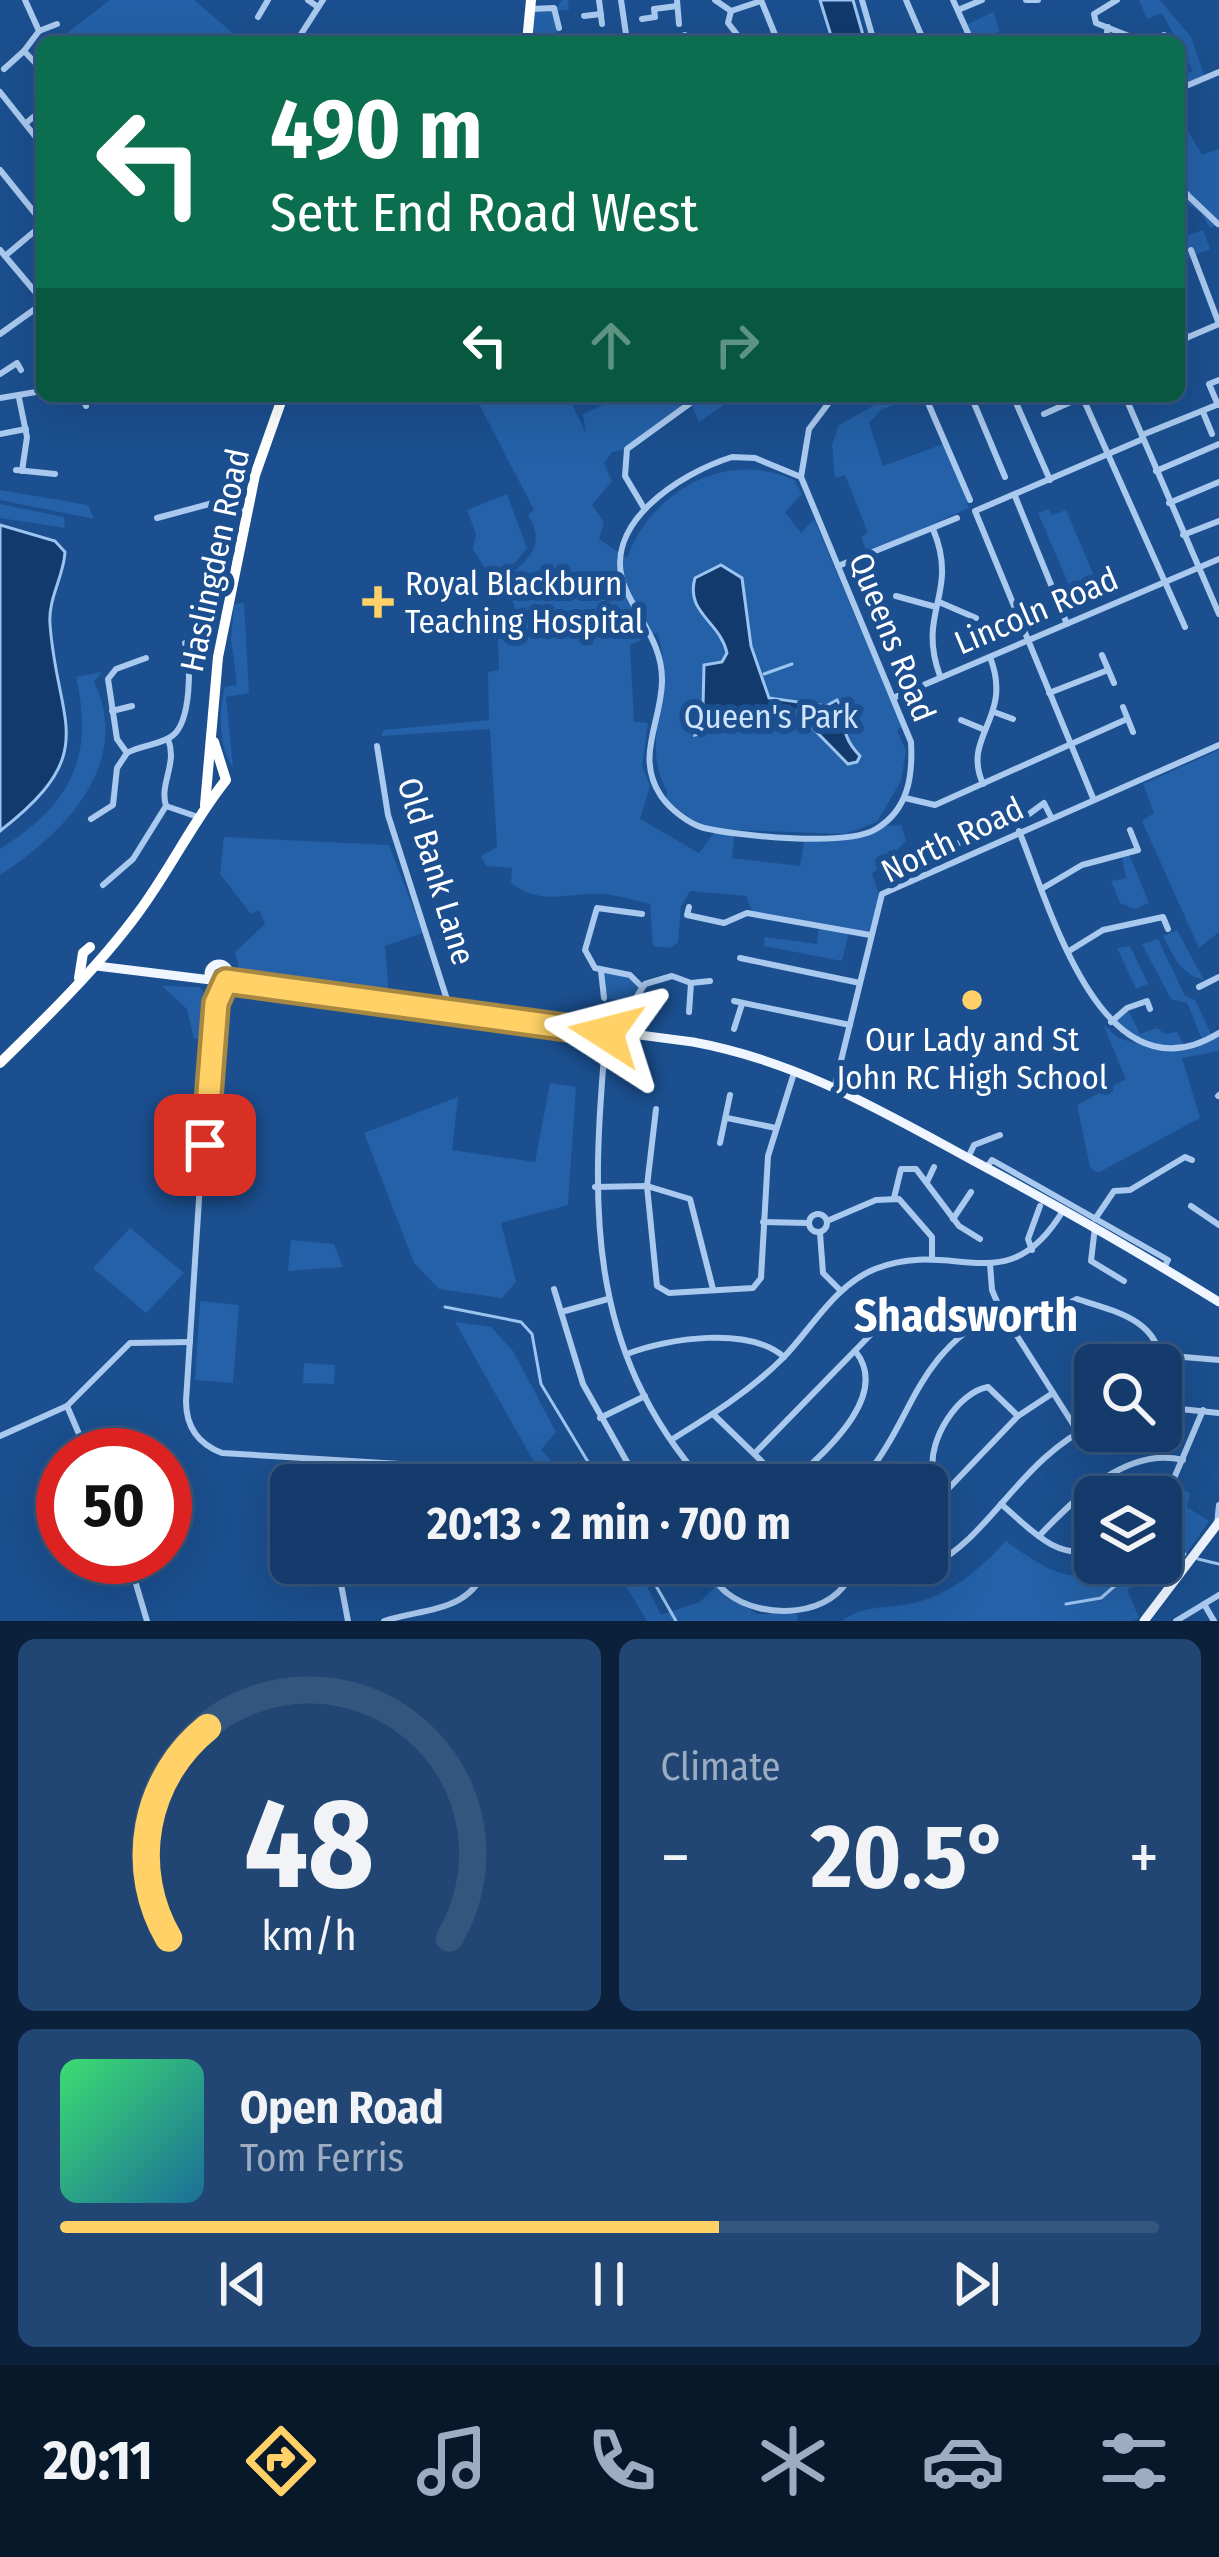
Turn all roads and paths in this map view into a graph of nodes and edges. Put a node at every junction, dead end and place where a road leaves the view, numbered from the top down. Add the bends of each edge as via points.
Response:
1 (25, 0) edge
2 (268, 0) edge
3 (308, 0) edge
4 (561, 0) edge
5 (599, 0) edge
6 (621, 0) edge
7 (716, 0) edge
8 (761, 0) edge
9 (862, 0) edge
10 (906, 0) edge
11 (953, 0) edge
12 (982, 0) edge
13 (1026, 0) edge
14 (1038, 0) edge
15 (1117, 0) edge
16 (321, 3) edge
17 (677, 3) edge
18 (531, 4) edge
19 (554, 8) junction
20 (731, 10) junction
21 (958, 10) junction
22 (584, 16) dead end
23 (258, 17) dead end
24 (642, 19) dead end
25 (57, 24) dead end
26 (679, 24) dead end
27 (1108, 27) junction
28 (559, 28) dead end
29 (39, 31) junction
30 (626, 34) dead end
31 (1164, 35) dead end
32 (300, 36) edge
33 (528, 36) edge
34 (738, 36) edge
35 (776, 36) edge
36 (872, 36) edge
37 (922, 36) edge
38 (969, 36) edge
39 (1107, 36) edge
40 (1130, 36) edge
41 (1161, 36) edge
42 (24, 51) junction
43 (36, 64) edge
44 (4, 69) dead end
45 (1219, 72) edge
46 (1185, 86) edge
47 (0, 92) edge
48 (36, 115) edge
49 (26, 123) junction
50 (36, 137) edge
51 (0, 170) edge
52 (1187, 194) joint
53 (1185, 197) edge
54 (36, 216) edge
55 (1215, 225) edge
56 (36, 228) edge
57 (3, 253) edge
58 (1185, 258) edge
59 (36, 294) edge
60 (36, 307) edge
61 (1219, 324) edge
62 (0, 334) edge
63 (1185, 338) edge
64 (19, 367) dead end
65 (0, 374) edge
66 (1219, 380) edge
67 (36, 393) edge
68 (0, 398) edge
69 (19, 398) junction
70 (84, 402) edge
71 (281, 402) edge
72 (829, 402) edge
73 (928, 402) edge
74 (974, 402) edge
75 (1016, 402) edge
76 (1069, 402) edge
77 (1085, 402) edge
78 (1128, 402) edge
79 (689, 404) dead end
80 (1218, 405) edge
81 (86, 406) dead end
82 (1203, 412) junction
83 (1044, 414) dead end
84 (26, 429) junction
85 (0, 434) edge
86 (1212, 434) dead end
87 (1143, 437) junction
88 (1219, 444) edge
89 (1108, 455) junction
90 (1156, 471) junction
91 (57, 474) dead end
92 (801, 477) junction
93 (1005, 477) dead end
94 (1050, 480) junction
95 (1219, 482) edge
96 (1015, 496) junction
97 (970, 500) dead end
98 (1169, 503) junction
99 (644, 508) junction
100 (247, 511) junction
101 (157, 518) dead end
102 (957, 518) dead end
103 (1219, 520) edge
104 (933, 529) junction
105 (1183, 535) junction
106 (1219, 559) edge
107 (838, 566) junction
108 (1198, 567) junction
109 (1162, 582) junction
110 (896, 596) dead end
111 (937, 605) junction
112 (1218, 608) edge
113 (976, 619) dead end
114 (1067, 624) junction
115 (1185, 627) dead end
116 (1028, 640) junction
117 (185, 643) dead end
118 (1102, 656) dead end
119 (990, 657) junction
120 (144, 662) dead end
121 (1108, 670) junction
122 (940, 676) junction
123 (1114, 683) dead end
124 (1049, 693) junction
125 (892, 698) junction
126 (133, 706) dead end
127 (1123, 707) dead end
128 (112, 711) junction
129 (994, 712) junction
130 (1013, 719) dead end
131 (1127, 719) junction
132 (961, 720) dead end
133 (985, 730) junction
134 (1133, 732) dead end
135 (168, 739) junction
136 (213, 739) junction
137 (1219, 745) edge
138 (377, 746) dead end
139 (1070, 746) junction
140 (127, 753) junction
141 (223, 770) junction
142 (207, 776) junction
143 (983, 784) junction
144 (222, 786) junction
145 (905, 798) junction
146 (1093, 799) junction
147 (205, 805) junction
148 (166, 806) junction
149 (1051, 817) junction
150 (198, 818) junction
151 (96, 820) dead end
152 (1130, 830) dead end
153 (1019, 831) junction
154 (931, 854) dead end
155 (103, 885) dead end
156 (1043, 888) junction
157 (688, 911) dead end
158 (642, 914) dead end
159 (1168, 929) dead end
160 (870, 935) junction
161 (1069, 951) junction
162 (740, 958) dead end
163 (95, 959) junction
164 (212, 966) junction
165 (228, 968) junction
166 (601, 971) junction
167 (187, 976) junction
168 (1219, 977) edge
169 (245, 981) junction
170 (710, 981) dead end
171 (218, 982) junction
172 (691, 983) junction
173 (860, 983) junction
174 (642, 986) junction
175 (1199, 987) dead end
176 (604, 998) dead end
177 (1150, 1009) dead end
178 (450, 1010) junction
179 (689, 1012) dead end
180 (1110, 1023) junction
181 (850, 1025) junction
182 (734, 1029) dead end
183 (606, 1033) junction
184 (1219, 1033) edge
185 (634, 1035) junction
186 (0, 1063) edge
187 (795, 1069) junction
188 (835, 1085) junction
189 (730, 1095) dead end
190 (656, 1109) dead end
191 (727, 1118) junction
192 (776, 1128) junction
193 (1000, 1135) dead end
194 (719, 1143) dead end
195 (968, 1157) junction
196 (1192, 1160) dead end
197 (934, 1167) dead end
198 (987, 1167) junction
199 (927, 1181) junction
200 (647, 1186) junction
201 (595, 1187) junction
202 (971, 1192) dead end
203 (894, 1198) junction
204 (1191, 1206) dead end
205 (1040, 1207) dead end
206 (1065, 1207) junction
207 (953, 1219) junction
208 (827, 1221) junction
209 (1095, 1221) junction
210 (763, 1222) junction
211 (809, 1223) junction
212 (1219, 1226) edge
213 (820, 1233) junction
214 (980, 1239) dead end
215 (1032, 1250) junction
216 (932, 1259) junction
217 (991, 1264) junction
218 (1124, 1281) dead end
219 (554, 1288) dead end
220 (712, 1289) junction
221 (841, 1291) junction
222 (608, 1299) junction
223 (1219, 1302) edge
224 (1000, 1309) junction
225 (560, 1312) junction
226 (1016, 1330) junction
227 (960, 1335) junction
228 (190, 1342) junction
229 (1156, 1344) edge
230 (856, 1352) junction
231 (626, 1354) junction
232 (784, 1357) junction
233 (1182, 1357) edge
234 (1219, 1360) edge
235 (1053, 1393) junction
236 (645, 1396) junction
237 (67, 1406) junction
238 (1182, 1408) edge
239 (1203, 1410) junction
240 (1219, 1413) edge
241 (712, 1414) junction
242 (1018, 1416) junction
243 (600, 1418) junction
244 (1074, 1426) edge
245 (76, 1428) edge
246 (1074, 1435) edge
247 (0, 1436) edge
248 (671, 1440) junction
249 (755, 1453) junction
250 (329, 1460) junction
251 (1183, 1460) junction
252 (329, 1464) edge
253 (398, 1464) edge
254 (627, 1464) edge
255 (689, 1464) edge
256 (875, 1464) edge
257 (933, 1464) edge
258 (1176, 1476) edge
259 (948, 1494) edge
260 (1001, 1504) junction
261 (1219, 1505) edge
262 (1218, 1523) edge
263 (1039, 1536) junction
264 (1074, 1552) edge
265 (948, 1559) edge
266 (136, 1584) edge
267 (341, 1584) edge
268 (478, 1584) edge
269 (719, 1584) edge
270 (848, 1584) edge
271 (1219, 1595) edge
272 (1204, 1604) junction
273 (1149, 1619) edge
274 (147, 1621) edge
275 (348, 1621) edge
276 (384, 1621) edge
277 (1176, 1621) edge
278 (1214, 1621) edge

1 - 29 street
2 - 23 street
3 - 16 street
4 - 19 street
5 - 22 street via 601,19
6 - 30 street
7 - 20 street
8 - 20 street
8 - 35 street
9 - 36 street
10 - 37 street
11 - 21 street
12 - 21 street
13 - 14 street
15 - 27 street via 1094,14
16 - 32 street
17 - 24 street
17 - 26 street
18 - 19 street
18 - 33 highway
19 - 28 street
20 - 34 street via 728,23
21 - 38 street
25 - 29 street
27 - 39 street
27 - 40 street
29 - 42 street
31 - 41 street
42 - 43 street
42 - 44 street
45 - 46 street
47 - 49 street
48 - 49 street
49 - 50 street
51 - 54 street
52 - 53 street
52 - 55 street
56 - 57 street
57 - 59 street
58 - 61 street via 1191,254
60 - 62 street
61 - 63 street
64 - 65 street
66 - 80 street via 1209,384
67 - 69 street
68 - 69 street
69 - 84 street
70 - 81 street
71 - 100 highway, Haslingden Road
72 - 92 street via 808,429
73 - 97 street
74 - 93 street
75 - 94 street
76 - 83 street
77 - 89 street
78 - 87 street
79 - 99 street via 627,449 625,476
80 - 82 street
82 - 86 street
82 - 87 street
84 - 85 street
84 - 91 street via 19,470
87 - 89 street
87 - 90 street
88 - 90 street
89 - 94 street
89 - 109 street
90 - 98 street
92 - 99 street via 732,457
92 - 107 street, Queens Road
94 - 96 street
95 - 98 street
96 - 114 street
96 - 116 street via 974,511
98 - 105 street
99 - 145 street via 621,546 623,585 657,646 662,680 648,768 662,796 702,827 827,838 874,831
100 - 101 street via 213,503
100 - 136 highway, Haslingden Road via 218,657
102 - 104 street
103 - 105 street
104 - 107 street
104 - 111 street via 945,574
105 - 108 street
106 - 108 street, Lincoln Road
107 - 125 street, Queens Road
108 - 109 street, Lincoln Road
108 - 112 street
109 - 114 street, Lincoln Road
109 - 115 street
110 - 111 street
111 - 113 street
111 - 122 street via 928,632
114 - 116 street, Lincoln Road
116 - 119 street, Lincoln Road
116 - 124 street
117 - 135 street via 181,725
118 - 121 street
119 - 122 street, Lincoln Road
119 - 129 street via 1001,691
120 - 128 street via 110,675
121 - 123 street
121 - 124 street
122 - 125 street, Lincoln Road
124 - 139 street
125 - 145 street, Queens Road via 911,742
126 - 128 street
127 - 131 street
128 - 140 street
129 - 130 street
129 - 133 street
131 - 134 street
131 - 139 street
132 - 133 street
133 - 143 street via 976,758
135 - 140 street
135 - 148 street via 174,764
136 - 141 highway, Haslingden Road
136 - 142 highway, Haslingden Road
137 - 146 street, North Road
138 - 178 street, Old Bank Lane via 388,814
139 - 143 street
139 - 146 street
140 - 151 street via 114,802
141 - 142 highway
141 - 144 highway
142 - 144 highway via 212,787
142 - 147 highway, Haslingden Road
143 - 145 street via 935,805
144 - 147 highway, Haslingden Road
146 - 149 street, North Road
147 - 150 highway, Haslingden Road
148 - 150 street
148 - 155 street via 133,859
149 - 153 street, North Road
149 - 154 street via 1044,802
150 - 163 highway, Haslingden Road via 159,883
152 - 156 street via 1138,850 1082,865
153 - 156 street
153 - 160 street, North Road via 886,890
156 - 161 street
157 - 160 street via 724,923 747,913
158 - 166 street via 597,908 585,950
159 - 161 street via 1163,916
160 - 173 street, North Road
161 - 180 street
162 - 173 street
163 - 167 main road
163 - 186 highway, Haslingden Road
164 - 165 main road
164 - 167 main road
164 - 171 main road
165 - 169 main road
165 - 171 main road
166 - 174 street via 622,972
166 - 176 street
167 - 171 main road
168 - 175 street
169 - 171 main road
169 - 178 main road
170 - 172 street
171 - 228 street
172 - 174 street via 672,976
172 - 179 street
173 - 181 street, North Road
174 - 185 street
177 - 180 street via 1147,1001
178 - 183 main road
180 - 184 street via 1132,1040 1156,1044 1194,1044
181 - 182 street via 738,1002
181 - 188 street, North Road
183 - 185 main road
183 - 201 street
185 - 187 main road
187 - 188 main road
187 - 192 street
188 - 195 main road
189 - 191 street
190 - 200 street
191 - 192 street
191 - 194 street
192 - 210 street
193 - 195 street via 974,1145
195 - 198 main road
196 - 209 street via 1114,1191
197 - 199 street
198 - 206 main road
198 - 209 street via 992,1160
199 - 203 street via 906,1166
199 - 207 street
200 - 201 street
200 - 220 street via 690,1199
200 - 220 street via 656,1286 669,1293
201 - 222 street
202 - 207 street
203 - 208 street
203 - 216 street via 921,1220
204 - 212 street
205 - 215 street via 1028,1238
206 - 209 main road
206 - 215 street
207 - 214 street
208 - 211 street via 817,1214
208 - 213 street
209 - 218 street via 1090,1259
209 - 223 main road
210 - 211 street
210 - 220 street via 758,1285
211 - 213 street
213 - 221 street via 823,1274
215 - 217 street
216 - 217 street
216 - 221 street via 876,1269
217 - 224 street
219 - 225 street
221 - 232 street
222 - 225 street
222 - 231 street
224 - 226 street
224 - 227 street
225 - 243 street
226 - 229 street via 1077,1299 1152,1330
226 - 235 street
227 - 230 street via 939,1316 895,1318
227 - 256 street via 923,1373
228 - 237 street via 130,1343
228 - 250 street via 186,1414 202,1443 222,1454
230 - 249 street
230 - 249 street via 863,1389 832,1444 792,1482
231 - 232 street via 652,1344 755,1339
231 - 236 street
232 - 241 street
233 - 234 street
235 - 242 street
235 - 244 street
236 - 243 street
236 - 248 street
237 - 245 street
237 - 247 street
238 - 239 street
239 - 240 street
239 - 251 street
241 - 248 street
241 - 249 street
242 - 257 street via 988,1387 968,1394
242 - 259 street
243 - 254 street
246 - 260 street
248 - 255 street
250 - 252 street
250 - 253 street
251 - 258 street
251 - 263 street via 1131,1464 1071,1502
260 - 263 street
260 - 265 street
261 - 262 street
262 - 273 main road
263 - 264 street
266 - 274 street
267 - 275 street
268 - 276 street via 453,1604
269 - 270 street via 772,1611 824,1602
271 - 272 street
272 - 277 street
272 - 278 street

